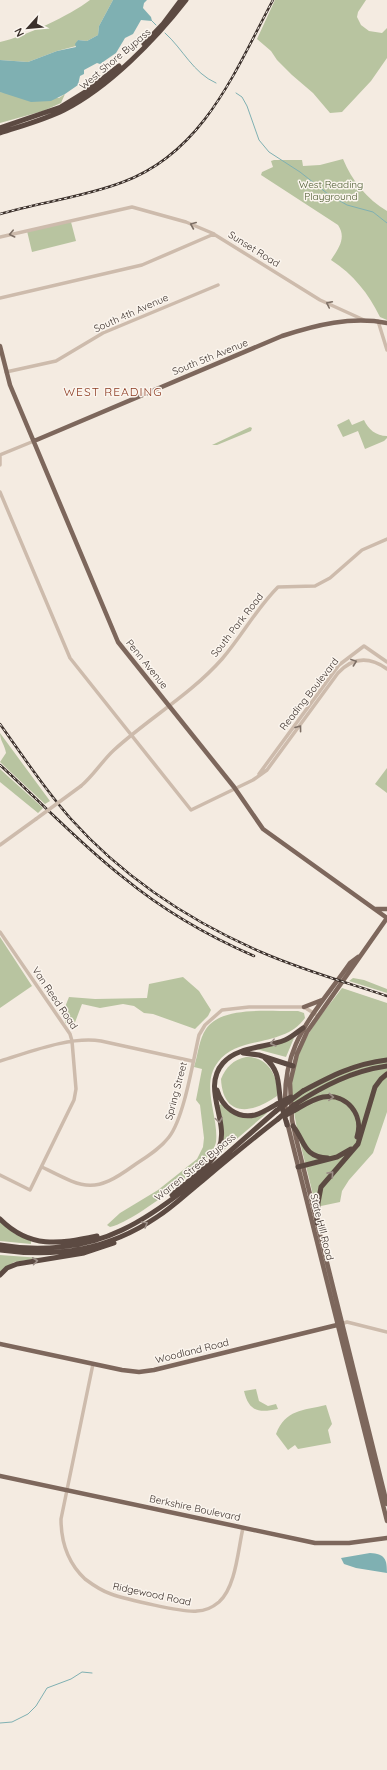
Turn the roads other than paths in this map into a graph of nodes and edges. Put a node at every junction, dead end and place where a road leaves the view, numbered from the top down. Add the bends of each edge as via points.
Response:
1 (181, 0) edge
2 (186, 0) edge
3 (139, 51) junction
4 (62, 109) junction
5 (44, 118) junction
6 (0, 128) edge
7 (0, 133) edge
8 (0, 136) edge
9 (214, 234) junction
10 (0, 237) edge
11 (218, 285) dead end
12 (0, 298) edge
13 (365, 320) junction
14 (378, 321) junction
15 (387, 323) edge
16 (0, 346) edge
17 (387, 350) edge
18 (6, 372) junction
19 (34, 441) junction
20 (0, 455) edge
21 (0, 465) edge
22 (0, 492) edge
23 (387, 539) edge
24 (387, 662) edge
25 (387, 669) edge
26 (170, 706) junction
27 (132, 735) junction
28 (256, 778) junction
29 (234, 787) junction
30 (0, 845) edge
31 (387, 909) edge
32 (375, 910) junction
33 (387, 918) edge
34 (0, 932) edge
35 (359, 956) junction
36 (326, 996) junction
37 (304, 1007) junction
38 (316, 1015) junction
39 (303, 1028) junction
40 (72, 1041) junction
41 (241, 1052) junction
42 (262, 1056) junction
43 (387, 1060) edge
44 (0, 1061) edge
45 (192, 1061) junction
46 (291, 1063) junction
47 (387, 1066) edge
48 (387, 1074) edge
49 (303, 1091) junction
50 (294, 1107) junction
51 (287, 1125) junction
52 (293, 1126) junction
53 (350, 1154) junction
54 (333, 1158) junction
55 (42, 1167) junction
56 (300, 1167) junction
57 (0, 1175) edge
58 (150, 1214) junction
59 (0, 1220) edge
60 (317, 1223) junction
61 (121, 1231) junction
62 (134, 1232) junction
63 (0, 1245) edge
64 (0, 1250) edge
65 (0, 1275) edge
66 (339, 1324) junction
67 (387, 1332) edge
68 (0, 1344) edge
69 (93, 1364) junction
70 (0, 1476) edge
71 (66, 1490) junction
72 (387, 1504) edge
73 (387, 1520) edge
74 (243, 1528) junction
75 (387, 1538) edge

1 - 3 highway, West Shore Bypass
2 - 3 highway, West Shore Bypass via 168,24
3 - 4 highway, West Shore Bypass
4 - 5 highway, West Shore Bypass
4 - 6 highway, West Shore Bypass
5 - 7 highway, West Shore Bypass
5 - 8 highway
9 -> 10 street, Sunset Road via 186,222 128,207
9 - 12 street via 142,265
13 -> 9 street, Sunset Road via 320,300
11 - 18 street, South 4th Avenue via 103,333 56,361
13 - 14 main road, South 5th Avenue
13 - 19 main road, South 5th Avenue via 326,324 282,336
14 - 15 main road, South 5th Avenue
14 - 17 street
16 - 18 main road, Penn Avenue
18 - 19 main road, Penn Avenue
19 - 20 street
19 - 26 main road, Penn Avenue via 118,642
20 - 21 street
22 - 27 street via 67,653
23 - 26 street, South Park Road via 362,550 330,578 315,586 278,587 222,659
24 - 28 street, Reading Boulevard via 364,646 339,665
28 -> 25 street, Reading Boulevard via 270,768 344,667 366,659
26 - 27 street, South Park Road
26 - 29 main road, Penn Avenue
27 - 29 street, Reading Boulevard via 191,810
27 - 30 street, South Park Road, bridge via 113,751 81,786
28 - 29 street, Reading Boulevard
29 - 32 main road, Penn Avenue via 263,829
31 - 32 main road
32 - 33 main road, Penn Avenue
33 - 35 main road, State Hill Road
34 - 40 street, Van Reed Road via 70,1034
35 - 36 main road, State Hill Road via 350,963
35 - 38 main road, State Hill Road via 354,967
36 - 37 main road
36 - 38 main road, State Hill Road
37 - 38 street
37 - 45 street, Spring Street via 249,1007 222,1010 202,1029
38 - 39 main road, State Hill Road
38 - 46 main road, State Hill Road
39 -> 41 highway via 285,1040
39 - 46 main road, State Hill Road
40 - 44 street
40 - 45 street via 101,1041
40 - 55 street, Van Reed Road via 76,1089 74,1100
41 - 46 highway via 254,1052
41 -> 58 highway via 223,1062 215,1079 221,1139 217,1153
42 - 46 highway
42 - 49 highway, bridge via 245,1053 229,1060 219,1072 218,1093 228,1108 244,1115 258,1114
42 - 51 highway via 272,1064 278,1074 280,1098
43 - 49 highway, Warren Street Bypass via 336,1073
45 - 55 street, Spring Street via 172,1133 160,1147 118,1177 101,1185 82,1185
46 - 51 main road, State Hill Road via 284,1094
46 - 52 main road, State Hill Road
47 - 50 highway, Warren Street Bypass via 345,1076 319,1089
48 - 53 highway via 376,1085 359,1142
49 - 58 highway, Warren Street Bypass, bridge
50 -> 54 highway via 330,1096 343,1100 353,1108 359,1125 356,1140 349,1151
62 -> 50 highway, Warren Street Bypass, bridge via 158,1217
51 - 56 main road, State Hill Road
52 - 54 highway via 310,1152 320,1157
52 - 56 main road, State Hill Road
53 - 56 highway via 336,1160
60 -> 53 highway via 321,1187
54 - 56 highway
55 - 57 street, Van Reed Road via 30,1190
56 - 60 main road, State Hill Road
56 - 66 main road, State Hill Road
58 - 61 highway, Warren Street Bypass
59 - 61 highway via 21,1236 36,1241 70,1242
60 - 66 main road, State Hill Road
61 - 63 highway, Warren Street Bypass via 87,1242 59,1247 27,1248
62 - 64 highway, Warren Street Bypass via 85,1249 62,1253
65 -> 62 highway via 16,1264 91,1251
66 - 67 street, Woodland Road via 347,1322
66 - 69 main road, Woodland Road via 148,1371 130,1372
66 - 72 main road, State Hill Road
66 - 73 main road, State Hill Road
68 - 69 main road, Woodland Road
69 - 71 street, Ridgewood Road
70 - 71 main road, Berkshire Boulevard
71 - 74 main road, Berkshire Boulevard
71 - 74 street, Ridgewood Road via 61,1515 61,1534 68,1556 80,1573 96,1587 113,1595 185,1611 209,1608 226,1594
74 - 75 main road, Berkshire Boulevard via 324,1544 356,1543

